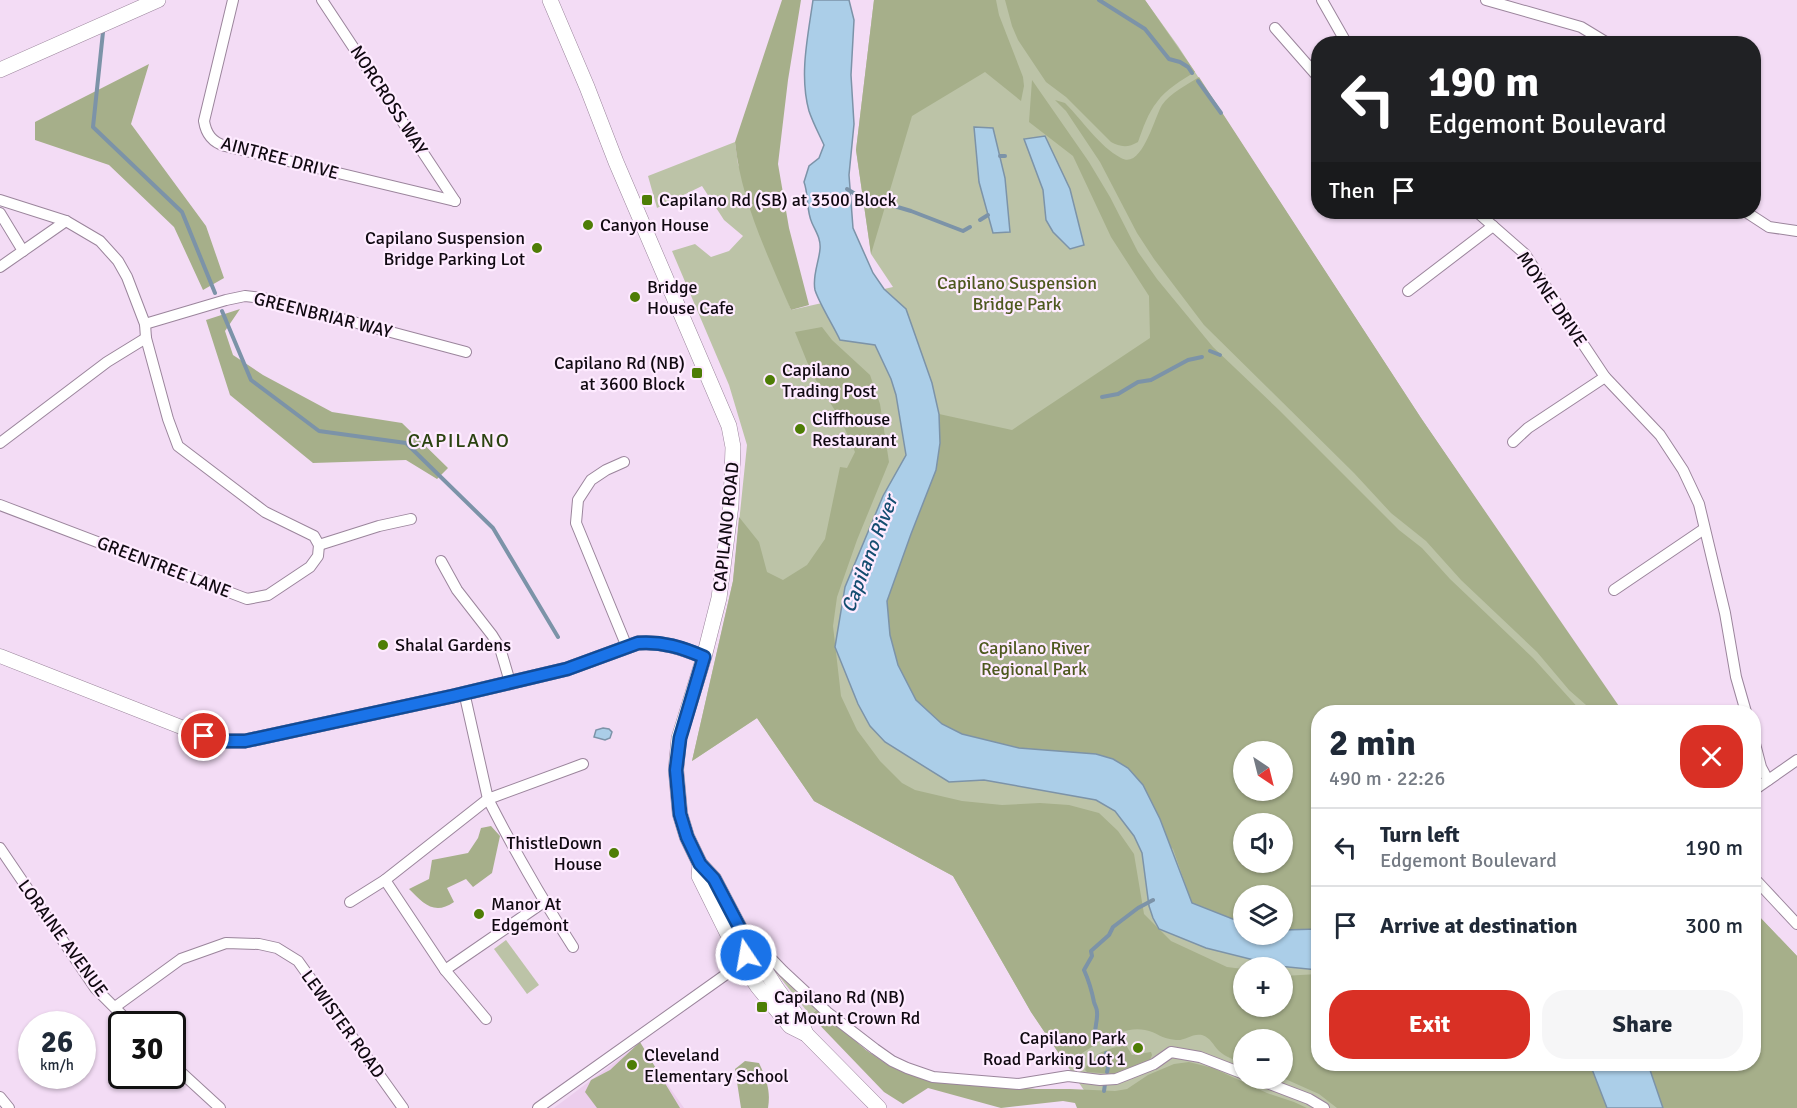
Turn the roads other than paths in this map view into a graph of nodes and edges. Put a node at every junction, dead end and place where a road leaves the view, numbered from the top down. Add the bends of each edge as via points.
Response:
1 (158, 0) edge
2 (233, 0) edge
3 (322, 0) edge
4 (550, 0) edge
5 (1322, 0) edge
6 (1486, 0) edge
7 (1275, 28) dead end
8 (1342, 36) edge
9 (1596, 36) edge
10 (1311, 69) edge
11 (0, 70) edge
12 (0, 200) edge
13 (455, 201) joint
14 (0, 213) edge
15 (1485, 219) edge
16 (1757, 219) edge
17 (66, 221) junction
18 (1493, 226) junction
19 (1797, 231) edge
20 (23, 251) junction
21 (0, 267) edge
22 (1407, 291) dead end
23 (145, 324) junction
24 (146, 339) junction
25 (466, 352) dead end
26 (1605, 376) junction
27 (1513, 442) dead end
28 (0, 443) edge
29 (624, 462) dead end
30 (0, 505) edge
31 (411, 519) dead end
32 (1704, 529) junction
33 (319, 551) junction
34 (441, 561) dead end
35 (1614, 590) dead end
36 (627, 647) junction
37 (0, 656) edge
38 (704, 657) junction
39 (510, 682) junction
40 (464, 692) junction
41 (1744, 705) edge
42 (1797, 760) edge
43 (583, 764) dead end
44 (1761, 767) edge
45 (1767, 780) junction
46 (1761, 785) edge
47 (488, 799) junction
48 (0, 848) edge
49 (700, 864) junction
50 (385, 880) junction
51 (1761, 885) edge
52 (707, 894) junction
53 (350, 902) dead end
54 (544, 902) junction
55 (1797, 924) edge
56 (746, 940) junction
57 (573, 947) dead end
58 (742, 963) junction
59 (445, 970) junction
60 (783, 996) junction
61 (115, 1007) junction
62 (119, 1011) edge
63 (486, 1019) dead end
64 (806, 1034) junction
65 (1233, 1070) edge
66 (186, 1077) edge
67 (1283, 1089) edge
68 (0, 1098) edge
69 (9, 1108) edge
70 (220, 1108) edge
71 (403, 1108) edge
72 (538, 1108) edge
73 (879, 1108) edge
74 (1324, 1108) edge

1 - 11 main road
2 - 13 street, AINTREE DRIVE via 204,121 214,142
3 - 13 street, NORCROSS WAY
4 - 38 main road, CAPILANO ROAD via 729,426 733,447 730,505 719,598
5 - 8 street
6 - 9 street via 1581,27
7 - 10 street
12 - 17 street
14 - 20 street
15 - 18 street, MOYNE DRIVE
16 - 19 street via 1769,227
17 - 20 street
17 - 23 street via 100,241 118,261
18 - 22 street
18 - 26 street, MOYNE DRIVE via 1525,254
20 - 21 street
23 - 24 street
23 - 25 street, GREENBRIAR WAY via 245,296
24 - 28 street via 107,362
24 - 33 street via 178,446 265,512 314,536
26 - 27 street
26 - 32 street, MOYNE DRIVE via 1649,421 1675,455 1699,504
29 - 36 street via 591,480 578,500 576,523
30 - 33 street, GREENTREE LANE via 247,599 268,595 310,567
31 - 33 street via 379,525
32 - 35 street
32 - 41 street, MOYNE DRIVE
34 - 39 street via 457,590 500,648
36 - 38 street via 657,643
36 - 39 street via 567,669
37 - 40 street via 224,741 245,741
38 - 49 main road, CAPILANO ROAD via 680,738 676,770 680,814
39 - 40 street
40 - 47 street
42 - 45 street
43 - 47 street
44 - 45 street
45 - 46 street
47 - 50 street
47 - 54 street
48 - 61 street, LORAINE AVENUE via 95,988
49 - 52 main road, CAPILANO ROAD via 699,876
49 - 56 main road, CAPILANO ROAD via 714,879
50 - 53 street
50 - 59 street
51 - 55 street
52 - 56 main road via 718,902 733,930
52 - 58 main road, CAPILANO ROAD
54 - 57 street
54 - 59 street
56 - 58 street
56 - 60 main road, CAPILANO ROAD
56 - 65 street via 758,945 827,1012 875,1049 907,1068 933,1077 1019,1084 1068,1076 1116,1079 1154,1064 1171,1052 1200,1057
58 - 60 main road via 754,969 762,983
58 - 64 main road, CAPILANO ROAD via 790,1026
58 - 72 street
59 - 63 street
60 - 64 main road, CAPILANO ROAD
61 - 62 street, LORAINE AVENUE
61 - 71 street, LEWISTER ROAD via 181,959 225,943 277,948 298,962
64 - 73 main road, CAPILANO ROAD
66 - 70 street
67 - 74 street
68 - 69 street

